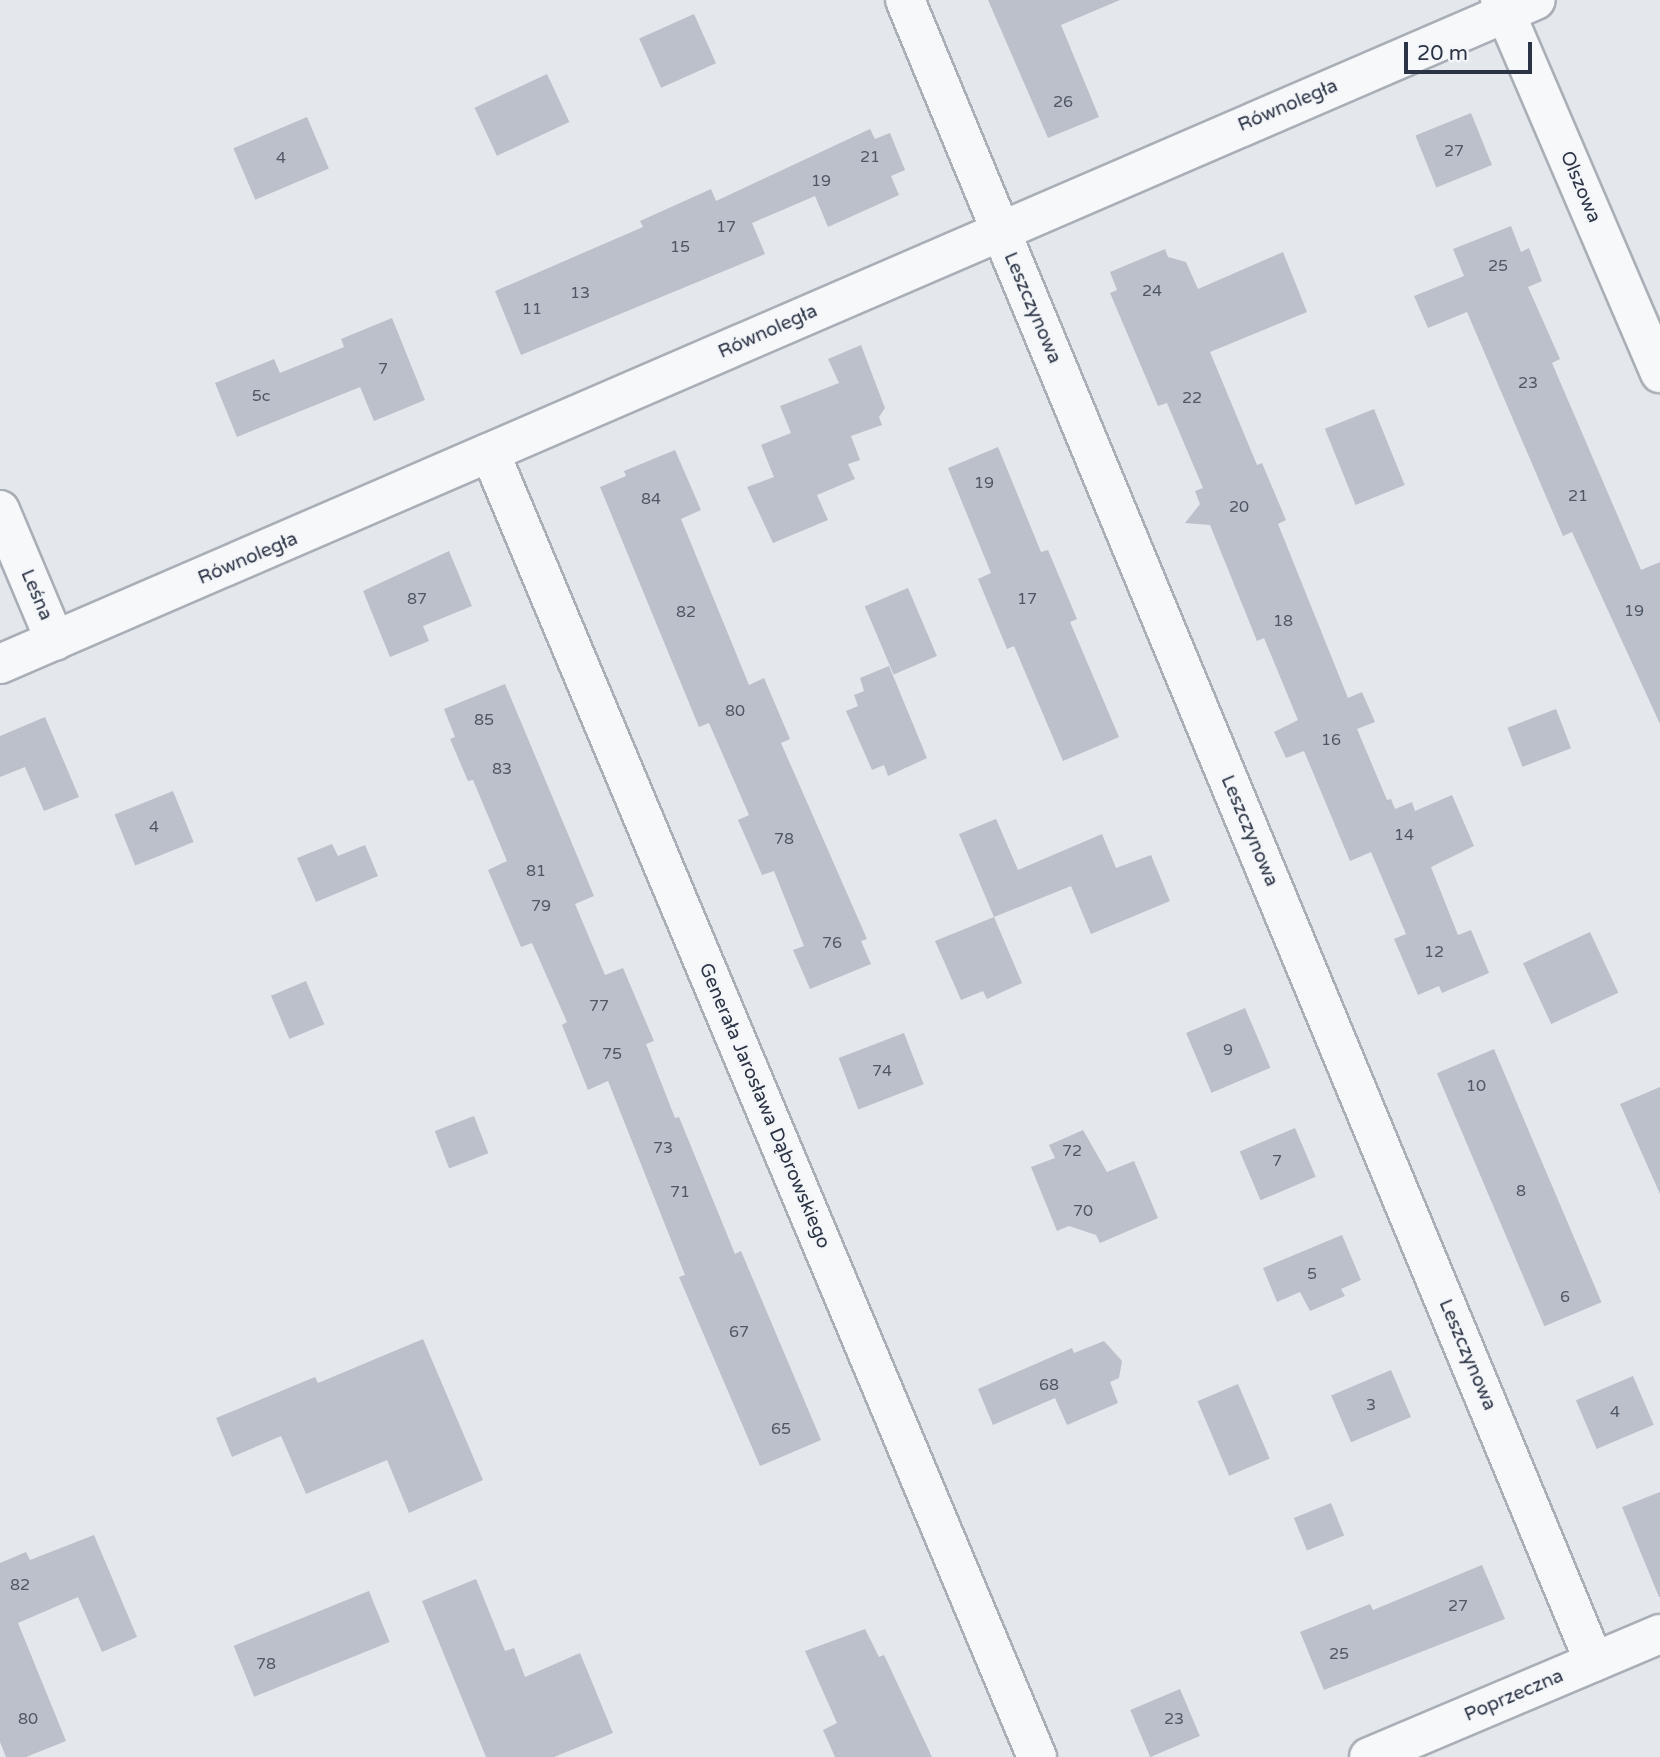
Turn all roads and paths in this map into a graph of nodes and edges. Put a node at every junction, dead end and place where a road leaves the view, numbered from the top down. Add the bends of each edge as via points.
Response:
1 (905, 0) edge
2 (1513, 4) edge
3 (999, 229) junction
4 (1660, 373) edge
5 (491, 455) junction
6 (0, 510) edge
7 (55, 641) junction
8 (0, 664) edge
9 (1660, 1634) edge
10 (1594, 1662) junction
11 (1037, 1757) edge
12 (1368, 1757) edge

1 - 3 street, Leszczynowa
2 - 3 street, Równoległa
2 - 4 street, Olszowa
3 - 5 street, Równoległa
3 - 10 street, Leszczynowa
5 - 7 street, Równoległa
5 - 11 street, Generała Jarosława Dąbrowskiego
6 - 7 street, Leśna
7 - 8 street, Równoległa
9 - 10 street, Poprzeczna
10 - 12 street, Poprzeczna

